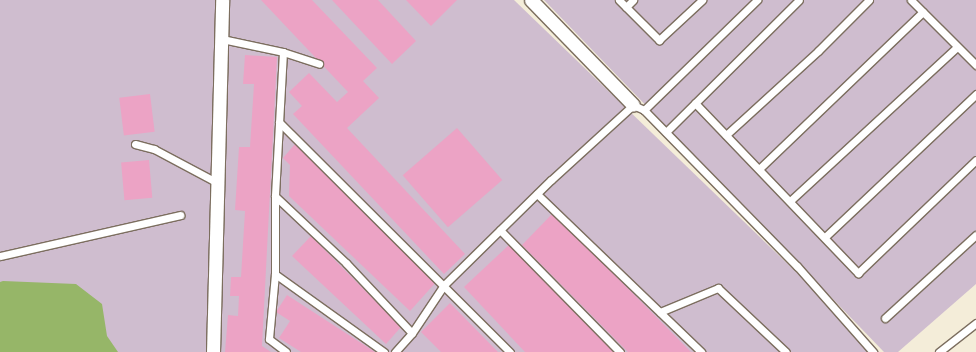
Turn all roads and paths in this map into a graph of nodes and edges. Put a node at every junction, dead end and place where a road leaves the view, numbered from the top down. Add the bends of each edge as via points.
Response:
1 (222, 0) edge
2 (531, 0) edge
3 (619, 0) edge
4 (633, 0) edge
5 (702, 0) edge
6 (757, 0) edge
7 (799, 0) edge
8 (870, 0) edge
9 (911, 0) edge
10 (626, 7) junction
11 (923, 12) junction
12 (222, 39) junction
13 (957, 47) junction
14 (283, 52) junction
15 (319, 64) dead end
16 (976, 65) edge
17 (976, 94) edge
18 (696, 103) junction
19 (638, 108) junction
20 (279, 122) junction
21 (666, 132) junction
22 (726, 135) junction
23 (135, 144) dead end
24 (976, 160) edge
25 (759, 169) junction
26 (216, 182) junction
27 (537, 194) junction
28 (275, 196) junction
29 (790, 201) junction
30 (180, 215) dead end
31 (500, 230) junction
32 (976, 235) edge
33 (825, 237) junction
34 (0, 256) edge
35 (274, 274) junction
36 (444, 285) junction
37 (660, 312) junction
38 (885, 318) dead end
39 (976, 323) edge
40 (412, 333) junction
41 (213, 352) edge
42 (286, 352) edge
43 (384, 352) edge
44 (395, 352) edge
45 (510, 352) edge
46 (620, 352) edge
47 (701, 352) edge
48 (786, 352) edge
49 (874, 352) edge
50 (939, 352) edge

1 - 12 street
2 - 19 street
3 - 10 lane
4 - 10 lane
5 - 10 lane via 659,40
6 - 19 lane
7 - 18 lane
8 - 22 lane
9 - 11 lane
11 - 13 lane
11 - 25 lane
12 - 14 lane
12 - 26 street
13 - 16 lane
13 - 29 lane
14 - 15 lane
14 - 20 lane
17 - 33 lane
18 - 21 lane
18 - 22 lane
19 - 21 lane
19 - 27 lane
20 - 28 lane
20 - 36 lane
21 - 49 lane via 797,266
22 - 25 lane
23 - 26 lane via 154,149
24 - 33 lane via 858,273
25 - 29 lane
26 - 41 street
27 - 31 lane
27 - 37 lane
28 - 35 lane
28 - 40 lane via 346,263
29 - 33 lane
30 - 34 lane
31 - 36 lane
31 - 46 lane
32 - 38 lane
35 - 42 lane via 269,339
35 - 43 lane
36 - 40 lane
36 - 45 lane
37 - 47 lane
37 - 48 lane via 718,288
39 - 50 lane
40 - 44 lane

